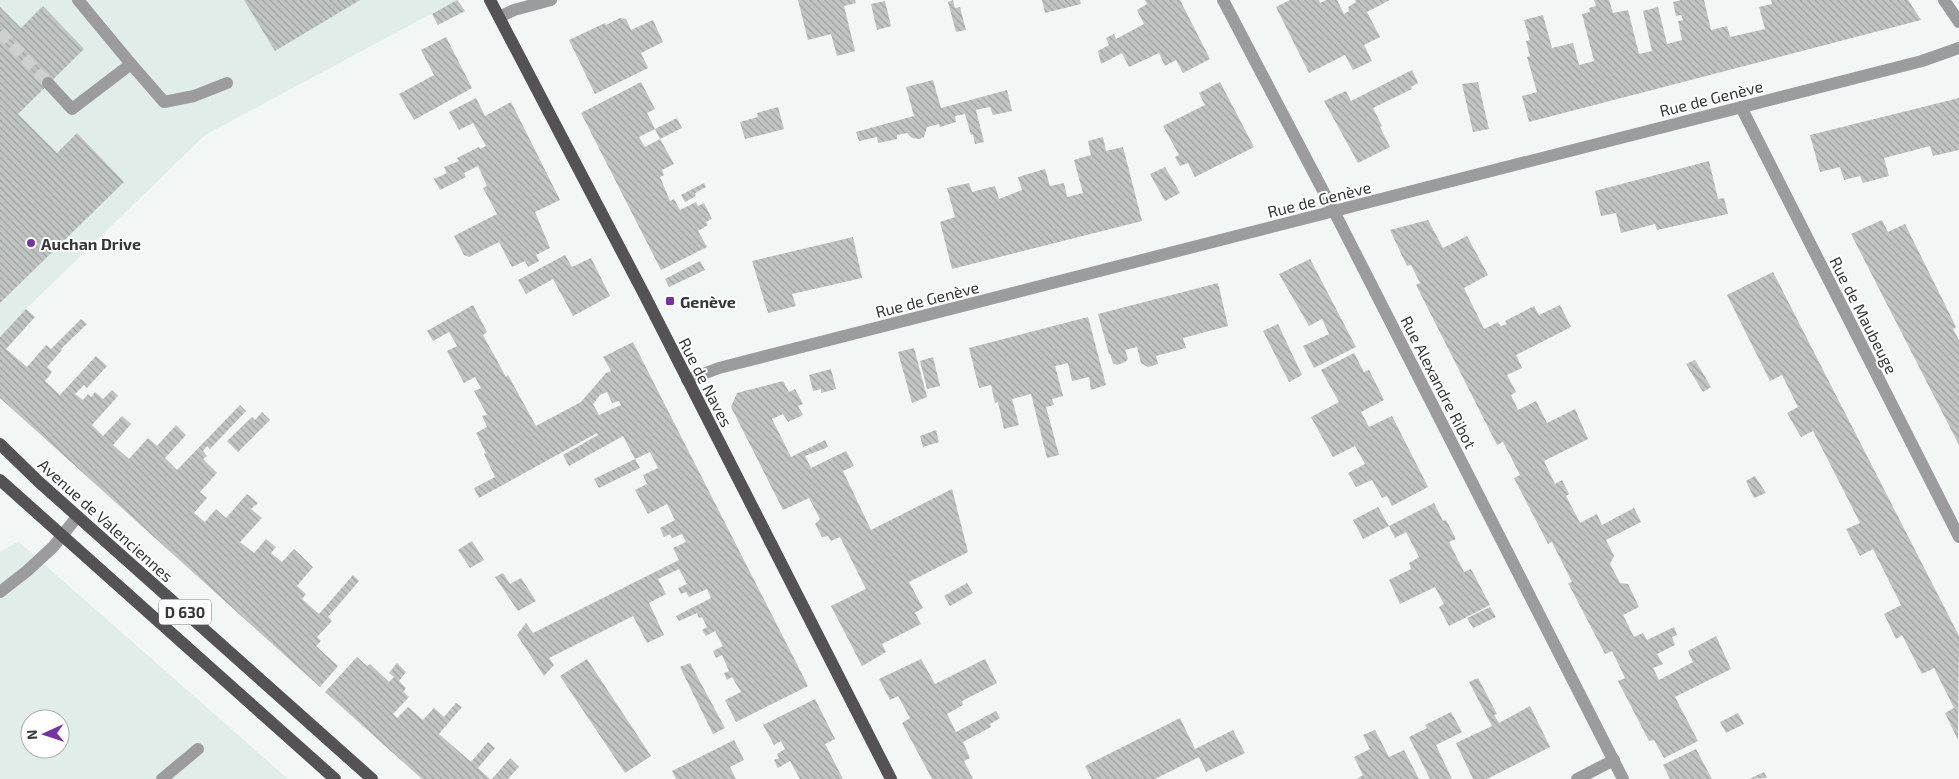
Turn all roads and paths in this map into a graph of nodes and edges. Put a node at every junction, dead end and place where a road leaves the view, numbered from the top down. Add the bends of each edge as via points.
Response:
1 (78, 0) edge
2 (490, 0) edge
3 (551, 0) edge
4 (1223, 0) edge
5 (1944, 0) edge
6 (499, 17) junction
7 (1959, 22) edge
8 (1959, 48) edge
9 (131, 64) junction
10 (48, 83) tunnel mouth
11 (227, 83) dead end
12 (1741, 107) junction
13 (1333, 212) junction
14 (687, 380) junction
15 (0, 444) edge
16 (0, 480) edge
17 (77, 517) junction
18 (62, 536) junction
19 (1959, 537) edge
20 (0, 592) edge
21 (198, 749) dead end
22 (1614, 760) junction
23 (162, 779) edge
24 (335, 779) edge
25 (372, 779) edge
26 (891, 779) edge
27 (1577, 779) edge
28 (1623, 779) edge

1 - 9 street
2 - 6 main road, Rue de Naves
3 - 6 street
4 - 13 street, Rue Alexandre Ribot
5 - 7 street
6 - 14 main road, Rue de Naves
8 - 12 street, Rue de Genève via 1922,61
9 - 10 street via 72,109
9 - 11 street via 164,102 194,96
12 - 13 street, Rue de Genève
12 - 19 street, Rue de Maubeuge
13 - 14 street, Rue de Genève via 719,368
13 - 22 street, Rue Alexandre Ribot
14 - 26 main road, Rue de Naves
15 - 17 main road, Avenue de Valenciennes / D 630
16 - 18 main road, D 630
17 - 18 street
17 - 25 main road, Avenue de Valenciennes / D 630
18 - 20 street via 27,571
18 - 24 main road, D 630
21 - 23 street
22 - 27 street
22 - 28 street, Rue Alexandre Ribot

